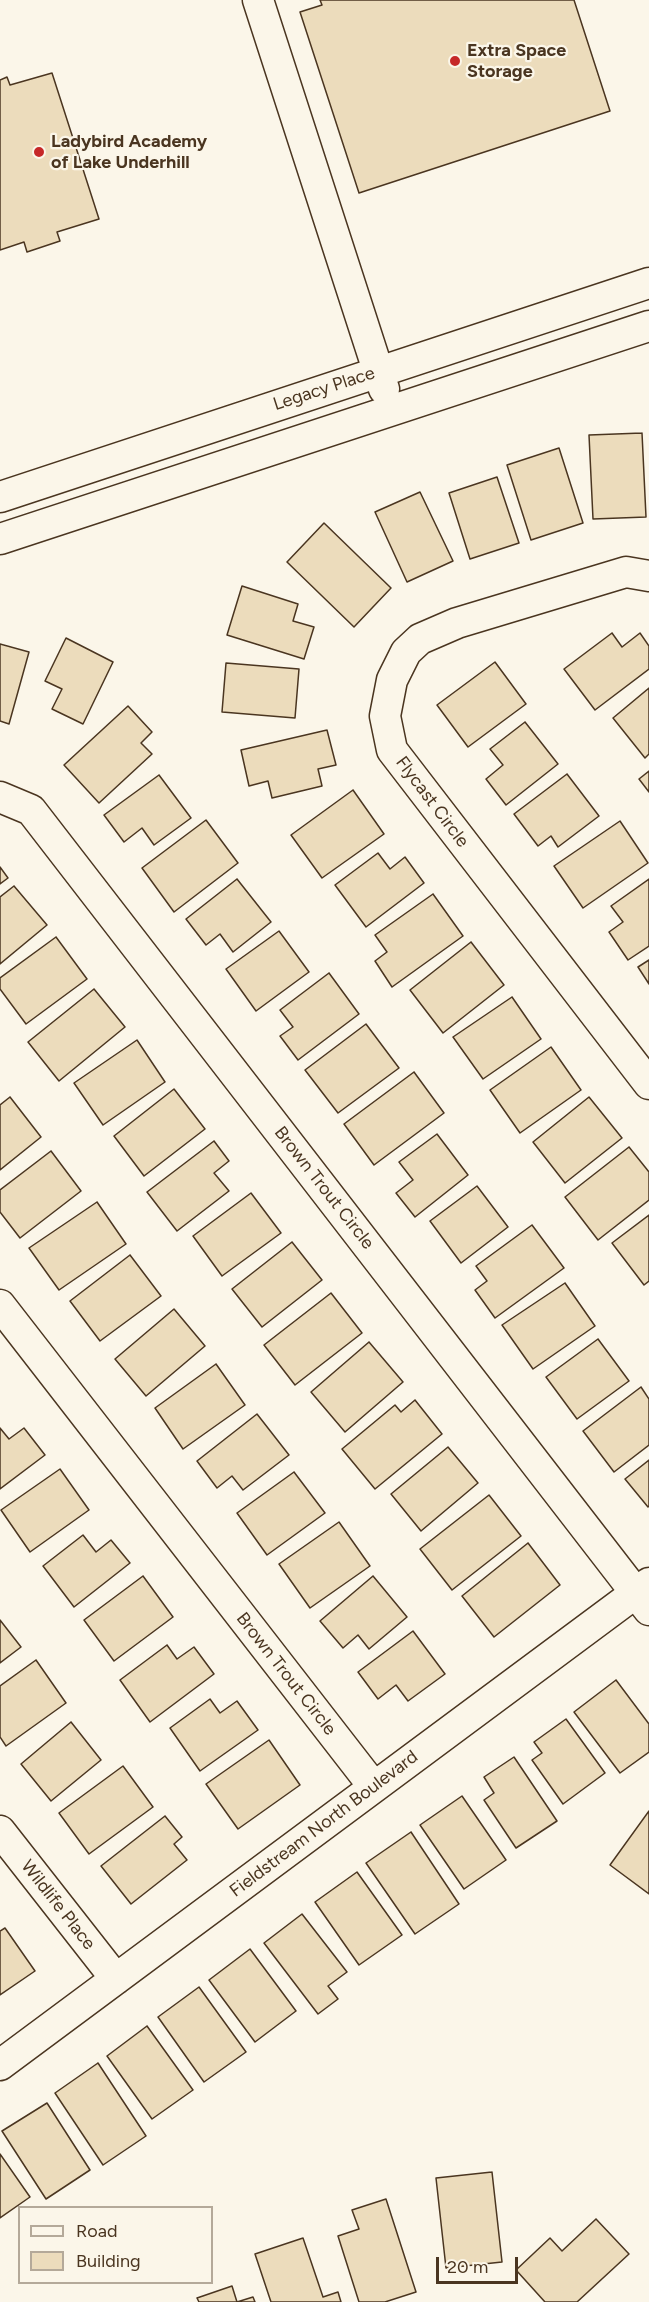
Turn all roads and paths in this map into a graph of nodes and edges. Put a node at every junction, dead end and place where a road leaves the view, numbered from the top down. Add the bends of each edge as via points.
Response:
1 (258, 0) edge
2 (649, 283) edge
3 (649, 326) edge
4 (378, 372) junction
5 (391, 412) junction
6 (0, 497) edge
7 (0, 539) edge
8 (649, 576) edge
9 (0, 797) edge
10 (649, 1084) edge
11 (0, 1305) edge
12 (645, 1595) edge
13 (374, 1787) junction
14 (0, 1831) edge
15 (116, 1979) junction
16 (0, 2065) edge

1 - 4 street
2 - 4 street, Legacy Place
3 - 5 street
4 - 5 street
4 - 6 street, Legacy Place
5 - 7 street
8 - 10 street, Flycast Circle via 626,572 457,623 420,639 406,652 392,680 385,716 392,750
9 - 12 street, Brown Trout Circle via 31,810
11 - 13 street, Brown Trout Circle
12 - 13 street, Fieldstream North Boulevard
13 - 15 street, Fieldstream North Boulevard
14 - 15 street, Wildlife Place
15 - 16 street, Fieldstream North Boulevard

